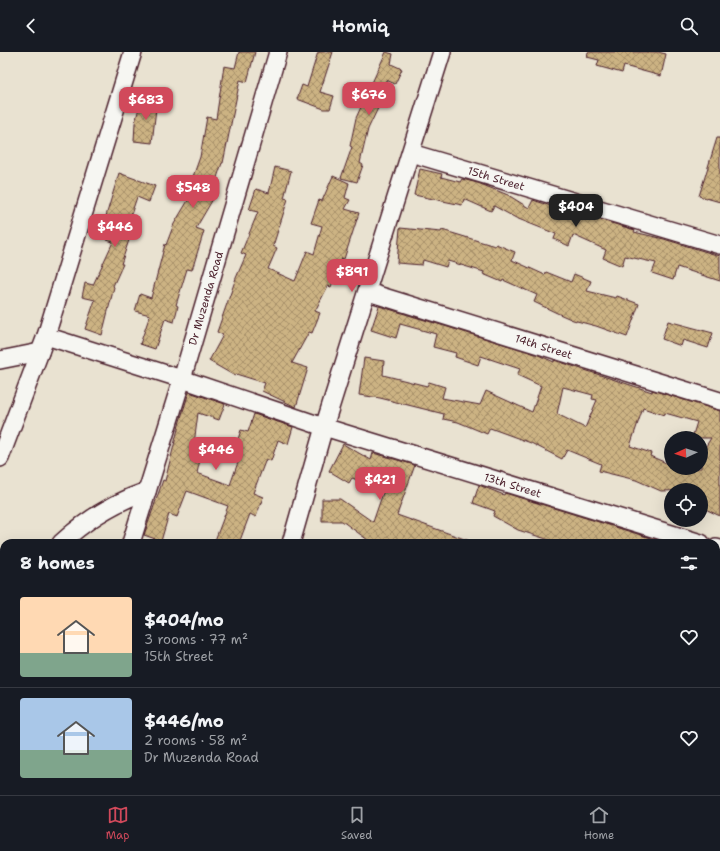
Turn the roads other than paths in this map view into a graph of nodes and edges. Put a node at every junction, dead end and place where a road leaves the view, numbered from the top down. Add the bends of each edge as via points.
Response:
1 (133, 52) edge
2 (278, 52) edge
3 (442, 52) edge
4 (411, 153) junction
5 (720, 245) edge
6 (368, 292) junction
7 (43, 344) junction
8 (0, 360) edge
9 (182, 379) junction
10 (720, 402) edge
11 (324, 426) junction
12 (0, 458) edge
13 (147, 491) junction
14 (66, 539) edge
15 (132, 539) edge
16 (292, 539) edge
17 (688, 539) edge

1 - 7 street
2 - 9 street, Dr Muzenda Road
3 - 4 street
4 - 5 street, 15th Street
4 - 6 street
6 - 10 street, 14th Street
6 - 11 street
7 - 8 street
7 - 9 street, 13th Street
7 - 12 street
9 - 11 street, 13th Street
9 - 13 street, Dr Muzenda Road
11 - 16 street
11 - 17 street, 13th Street
13 - 14 street via 126,498 86,522
13 - 15 street, Dr Muzenda Road

